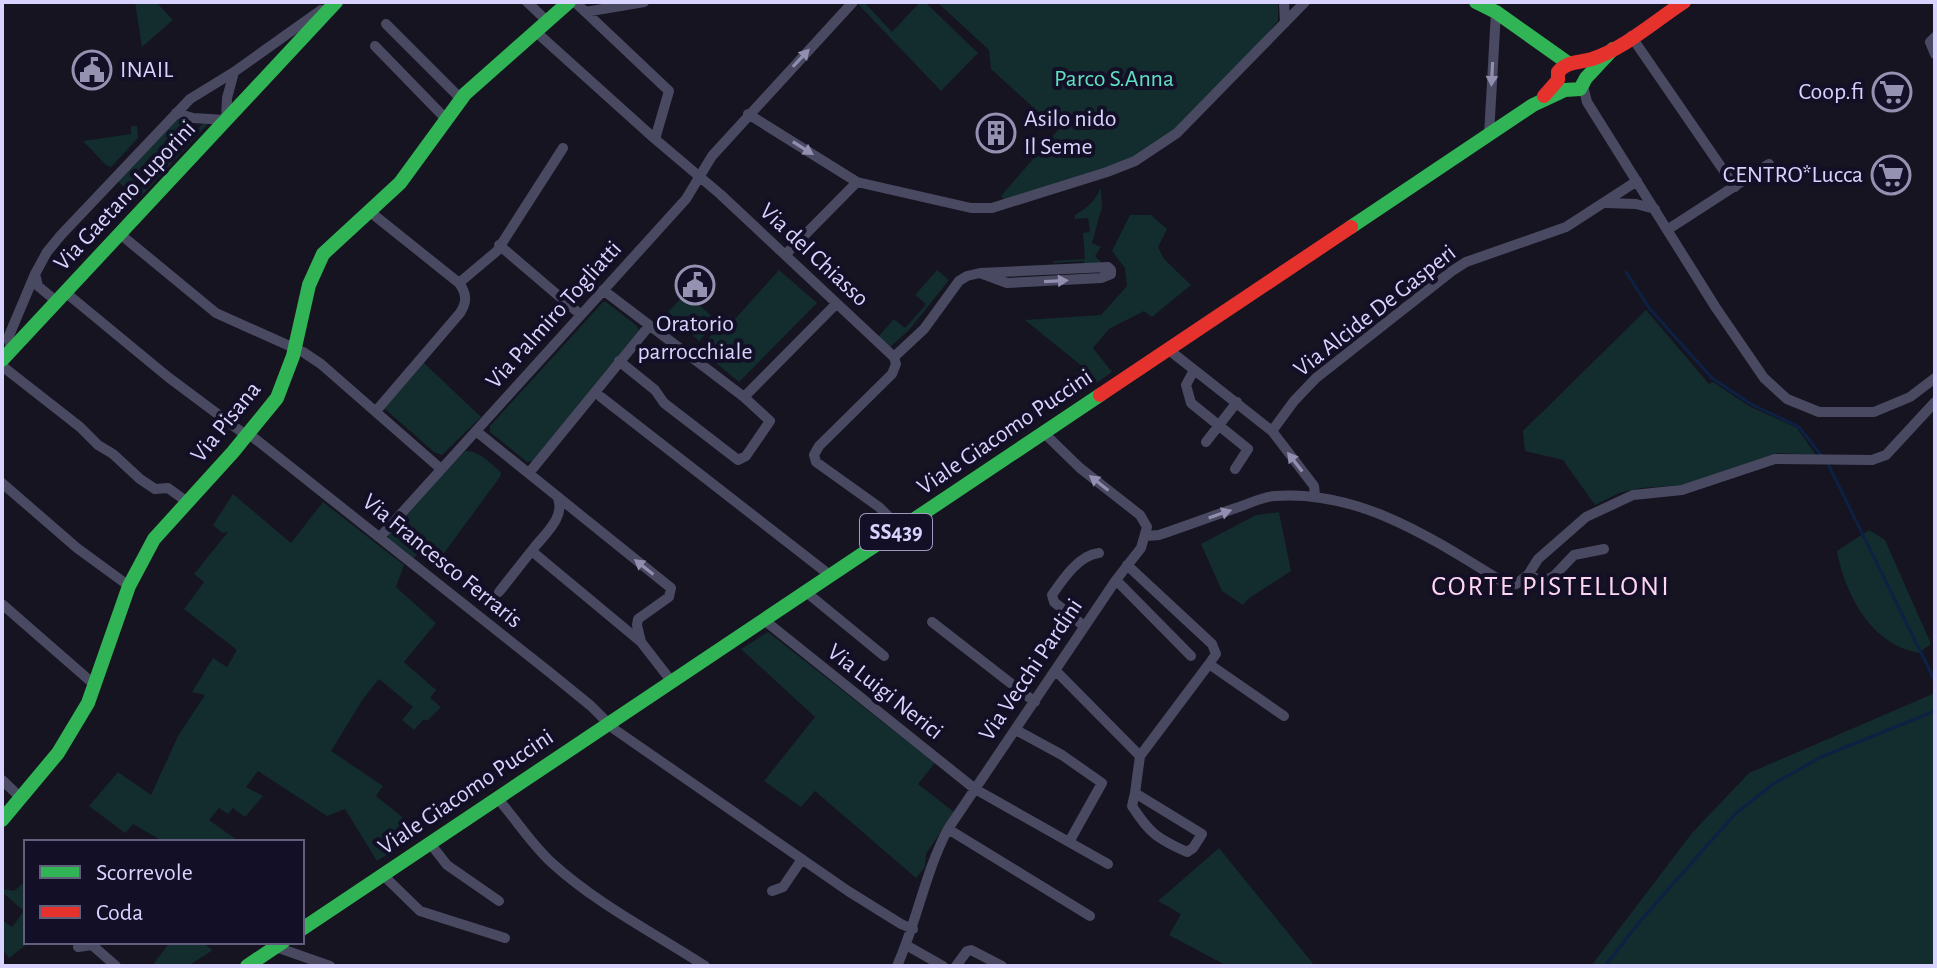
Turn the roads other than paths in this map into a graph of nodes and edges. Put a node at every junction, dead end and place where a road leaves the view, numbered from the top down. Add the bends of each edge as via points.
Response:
1 (334, 2) edge
2 (527, 2) edge
3 (572, 2) edge
4 (644, 2) edge
5 (853, 2) edge
6 (1284, 2) edge
7 (1305, 2) edge
8 (1476, 2) edge
9 (1684, 2) edge
10 (585, 12) junction
11 (1496, 12) junction
12 (547, 21) junction
13 (1285, 23) junction
14 (386, 24) dead end
15 (535, 31) junction
16 (1631, 36) junction
17 (1935, 37) edge
18 (375, 46) dead end
19 (1935, 54) edge
20 (255, 58) junction
21 (277, 65) junction
22 (234, 72) junction
23 (1571, 78) junction
24 (461, 99) junction
25 (176, 113) junction
26 (748, 114) junction
27 (445, 118) junction
28 (226, 120) junction
29 (1489, 135) junction
30 (655, 139) junction
31 (563, 148) dead end
32 (1769, 164) dead end
33 (699, 178) junction
34 (1637, 181) junction
35 (857, 182) junction
36 (1735, 187) junction
37 (1605, 203) junction
38 (1655, 209) junction
39 (369, 211) junction
40 (1667, 230) junction
41 (120, 234) junction
42 (499, 245) junction
43 (785, 255) junction
44 (980, 273) junction
45 (35, 274) junction
46 (459, 283) junction
47 (603, 290) junction
48 (60, 297) junction
49 (836, 304) junction
50 (581, 315) junction
51 (649, 326) junction
52 (295, 349) junction
53 (1169, 350) junction
54 (894, 357) junction
55 (5, 358) edge
56 (619, 361) junction
57 (1194, 370) junction
58 (1935, 378) edge
59 (601, 397) dead end
60 (744, 397) junction
61 (1237, 402) junction
62 (1935, 402) edge
63 (376, 411) junction
64 (1219, 426) junction
65 (476, 431) junction
66 (1272, 431) junction
67 (1044, 433) junction
68 (248, 435) junction
69 (1206, 442) dead end
70 (441, 469) junction
71 (1235, 469) dead end
72 (529, 473) junction
73 (2, 483) edge
74 (556, 495) junction
75 (1315, 495) junction
76 (186, 501) junction
77 (575, 512) junction
78 (560, 515) junction
79 (901, 529) junction
80 (1146, 536) junction
81 (380, 537) junction
82 (533, 549) junction
83 (1604, 549) dead end
84 (1099, 553) dead end
85 (1127, 565) junction
86 (1528, 575) junction
87 (831, 576) junction
88 (1116, 580) junction
89 (129, 586) junction
90 (499, 592) dead end
91 (806, 592) junction
92 (2, 604) edge
93 (641, 616) junction
94 (609, 617) junction
95 (764, 620) junction
96 (932, 622) dead end
97 (1084, 626) junction
98 (641, 642) junction
99 (884, 656) dead end
100 (1191, 656) dead end
101 (1209, 664) junction
102 (1056, 671) junction
103 (672, 682) junction
104 (96, 686) junction
105 (1035, 702) junction
106 (1284, 716) dead end
107 (609, 723) junction
108 (1016, 730) junction
109 (1140, 756) junction
110 (2, 780) edge
111 (975, 789) junction
112 (1135, 793) junction
113 (21, 798) junction
114 (497, 798) junction
115 (2, 820) edge
116 (948, 829) junction
117 (429, 842) junction
118 (1069, 842) junction
119 (802, 859) junction
120 (1108, 864) dead end
121 (382, 874) junction
122 (772, 891) dead end
123 (499, 901) dead end
124 (1090, 916) dead end
125 (304, 928) edge
126 (913, 929) junction
127 (505, 938) dead end
128 (279, 944) edge
129 (906, 945) junction
130 (78, 947) dead end
131 (116, 966) edge
132 (247, 966) edge
133 (330, 966) edge
134 (705, 966) edge
135 (897, 966) edge
136 (943, 966) edge
137 (956, 966) edge
138 (1002, 966) edge

1 - 20 street, Via Gaetano Luporini
1 - 21 main road, Via Gaetano Luporini
2 - 12 street
3 - 10 street
3 - 12 main road, Via Pisana
4 - 10 street
26 -> 5 street, Via Palmiro Togliatti
6 - 13 street
7 - 13 street
8 - 11 main road
9 - 16 main road, Viale Giacomo Puccini
10 - 30 street via 669,91
11 - 23 main road
11 -> 29 street
12 - 15 main road, Via Pisana
13 - 35 street via 1177,133 1135,161 1100,175 992,208
14 - 24 street
15 - 24 main road, Via Pisana
15 - 30 street, Via del Chiasso
16 - 23 main road, Viale Giacomo Puccini
16 - 36 street
17 - 19 street via 1930,42
18 - 27 street
20 - 21 street via 265,56
20 - 22 street, Via Gaetano Luporini
21 - 28 main road, Via Gaetano Luporini
22 - 25 street, Via Gaetano Luporini
22 - 28 street, Via Gaetano Luporini
23 - 29 main road, Viale Giacomo Puccini / SS439
23 - 34 street
24 - 27 main road, Via Pisana
25 - 28 street, Via Gaetano Luporini
25 - 45 street, Via Gaetano Luporini via 61,235
26 - 33 street, Via Palmiro Togliatti
26 -> 35 street
27 - 39 main road, Via Pisana via 400,183
28 - 41 main road, Via Gaetano Luporini
29 - 53 main road, Viale Giacomo Puccini / SS439
30 - 33 street, Via del Chiasso
31 - 42 street
32 - 36 street
33 - 43 street, Via del Chiasso
33 - 47 street, Via Palmiro Togliatti
34 - 37 street, Via Alcide De Gasperi
34 - 38 street
35 - 43 street
36 - 40 street
37 - 38 street
37 - 66 street, Via Alcide De Gasperi via 1566,227 1452,271 1316,378
38 - 40 street
39 - 46 street
39 - 52 main road, Via Pisana via 320,259
40 - 58 street via 1756,367 1787,399 1819,412 1874,412 1910,397
41 - 48 main road, Via Gaetano Luporini
41 - 52 street via 216,313
42 - 46 street
42 - 50 street
43 - 49 street, Via del Chiasso
44 -> 44 street via 1007,283 1101,278 1111,270
44 - 54 street via 959,281 924,329
45 - 48 street, Via Gaetano Luporini via 38,286
45 - 55 street, Via Gaetano Luporini
46 - 63 street via 465,295 460,313
47 - 50 street, Via Palmiro Togliatti
47 - 51 street
48 - 55 main road, Via Gaetano Luporini
48 - 68 street, Via Francesco Ferraris
49 - 54 street, Via del Chiasso
49 - 60 street
50 - 65 street, Via Palmiro Togliatti
51 - 56 street
51 - 60 street
52 - 63 street
52 - 68 main road, Via Pisana via 280,392
53 - 57 street
53 - 67 main road, Viale Giacomo Puccini / SS439
54 - 79 street via 892,374 814,455 816,462
55 - 76 street via 140,479
56 - 60 street via 738,460 770,421
56 - 72 street
57 - 61 street
57 - 64 street via 1187,395
59 - 87 street
61 - 64 street
61 - 66 street
62 - 86 street via 1886,455 1872,460 1775,459 1682,490 1633,495 1586,517 1538,559
63 - 70 street
64 - 69 street
64 - 71 street via 1248,449
65 - 70 street, Via Palmiro Togliatti
65 - 72 street
75 -> 66 street via 1314,486
67 - 79 main road, Viale Giacomo Puccini / SS439
80 -> 67 street via 1140,515
68 - 76 main road, Via Pisana
68 - 81 street, Via Francesco Ferraris
70 - 81 street, Via Palmiro Togliatti
72 - 74 street
73 - 89 street
74 - 77 street
74 - 78 street
80 -> 75 street via 1272,496
75 - 86 street via 1386,515 1508,585
76 - 89 main road, Via Pisana via 154,539
77 - 78 street
93 -> 77 street via 669,597 671,588
78 - 82 street
79 - 87 main road, Viale Giacomo Puccini / SS439
80 - 85 street, Via Vecchi Pardini
81 - 107 street, Via Francesco Ferraris
82 - 90 street
82 - 94 street via 537,559
83 - 86 street via 1574,555 1543,581
84 - 97 street via 1081,561 1052,595
85 - 88 street, Via Vecchi Pardini
85 - 101 street via 1212,644 1216,654
87 - 91 main road, Viale Giacomo Puccini / SS439
88 - 97 street, Via Vecchi Pardini
88 - 100 street
89 - 104 main road, Via Pisana
91 - 95 main road, Viale Giacomo Puccini / SS439
91 - 99 street
92 - 104 street
93 - 94 street via 624,621
93 - 98 street
94 - 98 street
95 - 103 main road, Viale Giacomo Puccini / SS439
95 - 111 street, Via Luigi Nerici
96 - 105 street
97 - 102 street, Via Vecchi Pardini
98 - 103 street
101 - 106 street
101 - 109 street
102 - 105 street, Via Vecchi Pardini
102 - 109 street
103 - 107 main road, Viale Giacomo Puccini / SS439
104 - 113 main road, Via Pisana via 64,743
105 - 108 street, Via Vecchi Pardini
107 - 114 main road, Viale Giacomo Puccini / SS439
107 - 119 street, Via Francesco Ferraris
108 - 111 street, Via Vecchi Pardini
108 - 118 street via 1102,783
109 - 112 street
110 - 113 street
111 - 116 street, Via Vecchi Pardini
111 - 118 street, Via Luigi Nerici
112 - 112 street via 1132,806 1147,829 1187,852 1193,848 1202,834
113 - 115 main road, Via Pisana
114 - 117 main road, Viale Giacomo Puccini / SS439
114 - 134 street via 559,869
116 - 124 street
116 - 126 street, Via Vecchi Pardini
117 - 121 main road, Viale Giacomo Puccini / SS439
117 - 123 street via 447,865
118 - 120 street, Via Luigi Nerici
119 - 122 street via 783,887
119 - 126 street, Via Francesco Ferraris
121 - 125 main road, Viale Giacomo Puccini / SS439
121 - 127 street via 420,911
126 - 129 street, Via Vecchi Pardini
128 - 132 main road
128 - 133 street
129 - 135 street, Via Vecchi Pardini
129 - 136 street
130 - 131 street via 92,945
137 - 138 street via 971,950

